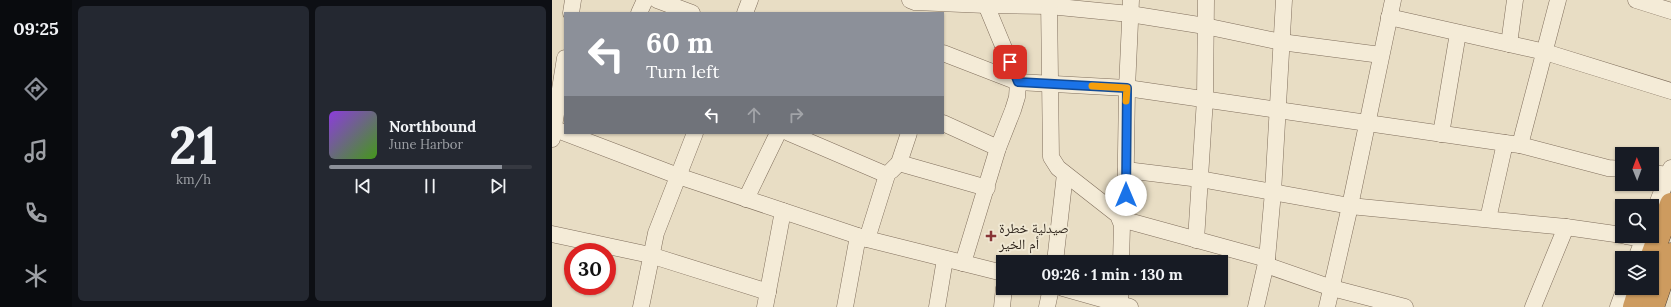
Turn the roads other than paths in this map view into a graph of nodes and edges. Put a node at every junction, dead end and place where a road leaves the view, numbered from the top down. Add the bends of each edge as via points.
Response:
1 (573, 0) edge
2 (646, 0) edge
3 (657, 0) edge
4 (750, 0) edge
5 (1206, 0) edge
6 (1284, 0) edge
7 (1393, 0) edge
8 (1515, 0) edge
9 (1558, 0) edge
10 (1636, 0) edge
11 (985, 3) edge
12 (1049, 3) edge
13 (913, 4) edge
14 (1131, 7) edge
15 (1671, 11) edge
16 (571, 12) edge
17 (640, 12) edge
18 (689, 12) edge
19 (745, 12) edge
20 (1389, 17) junction
21 (1205, 26) junction
22 (1458, 34) junction
23 (1281, 42) junction
24 (1509, 44) junction
25 (1545, 52) junction
26 (944, 53) edge
27 (1381, 55) junction
28 (564, 64) edge
29 (1018, 82) junction
30 (1051, 83) junction
31 (1127, 88) junction
32 (1671, 91) edge
33 (1204, 99) junction
34 (1278, 110) junction
35 (944, 123) edge
36 (1366, 123) junction
37 (553, 132) edge
38 (695, 134) edge
39 (778, 134) edge
40 (791, 134) edge
41 (909, 134) edge
42 (1440, 134) junction
43 (1513, 144) junction
44 (998, 148) junction
45 (899, 163) junction
46 (1615, 168) edge
47 (1126, 170) junction
48 (1670, 171) edge
49 (1659, 173) edge
50 (1065, 174) junction
51 (887, 175) junction
52 (678, 176) junction
53 (1200, 179) junction
54 (987, 188) junction
55 (1273, 192) junction
56 (746, 199) junction
57 (1671, 204) edge
58 (1350, 206) junction
59 (1659, 207) edge
60 (783, 211) junction
61 (1488, 219) junction
62 (1123, 220) junction
63 (1659, 223) edge
64 (1566, 227) junction
65 (552, 234) edge
66 (1615, 234) edge
67 (863, 238) junction
68 (1196, 240) junction
69 (1671, 254) edge
70 (650, 255) junction
71 (1056, 255) edge
72 (1121, 255) edge
73 (945, 258) junction
74 (1266, 262) junction
75 (963, 263) junction
76 (996, 271) edge
77 (1332, 288) junction
78 (1003, 295) edge
79 (1050, 295) edge
80 (1086, 295) edge
81 (1121, 295) edge
82 (1622, 295) edge
83 (1638, 295) edge
84 (766, 300) edge
85 (1123, 306) edge
86 (641, 307) edge
87 (845, 307) edge
88 (937, 307) edge
89 (1002, 307) edge
90 (1047, 307) edge
91 (1256, 307) edge
92 (1327, 307) edge
93 (1405, 307) edge
94 (1533, 307) edge
95 (1618, 307) edge
96 (1634, 307) edge
97 (1653, 307) edge

1 - 16 street
2 - 17 street
3 - 18 street
4 - 19 street
5 - 21 street
6 - 23 street
7 - 20 street
8 - 24 street
9 - 25 street
10 - 15 street
11 - 12 street
11 - 13 street
11 - 29 street
12 - 14 street
12 - 30 street
14 - 21 street
14 - 31 street
20 - 22 street
20 - 27 street
21 - 23 street
21 - 33 street
22 - 24 street
22 - 42 street
23 - 27 street
23 - 34 street
24 - 25 street
25 - 32 street
25 - 43 street
26 - 29 street
27 - 36 street
28 - 37 street
29 - 30 street
29 - 44 street via 1017,97
30 - 31 street
30 - 50 street via 1051,157
31 - 33 street
31 - 47 street
33 - 34 street
33 - 53 street
34 - 36 street
34 - 55 street
35 - 44 street
36 - 42 street
36 - 58 street
37 - 52 street
38 - 52 street
39 - 56 street
40 - 51 street
41 - 45 street
42 - 43 street
43 - 46 street
43 - 61 street
44 - 54 street
45 - 51 street
45 - 54 street
47 - 53 street
47 - 62 street
48 - 49 street
48 - 59 street
50 - 62 street
50 - 71 street
51 - 67 street
52 - 56 street
52 - 70 street
53 - 55 street
53 - 68 street
54 - 75 street
55 - 58 street
55 - 74 street
56 - 60 street
57 - 63 highway
58 - 61 street
58 - 77 street
60 - 67 street
60 - 84 street
61 - 64 street
62 - 68 street
62 - 72 street
64 - 66 street
64 - 94 street
65 - 70 street
67 - 73 street
67 - 87 street
68 - 74 street
69 - 97 highway
70 - 84 street
70 - 86 street
73 - 75 street
73 - 88 street
74 - 77 street
74 - 91 street
75 - 76 street
77 - 92 street
77 - 93 street
78 - 89 street
79 - 90 street
80 - 85 street
81 - 85 street
82 - 95 street
83 - 96 highway

